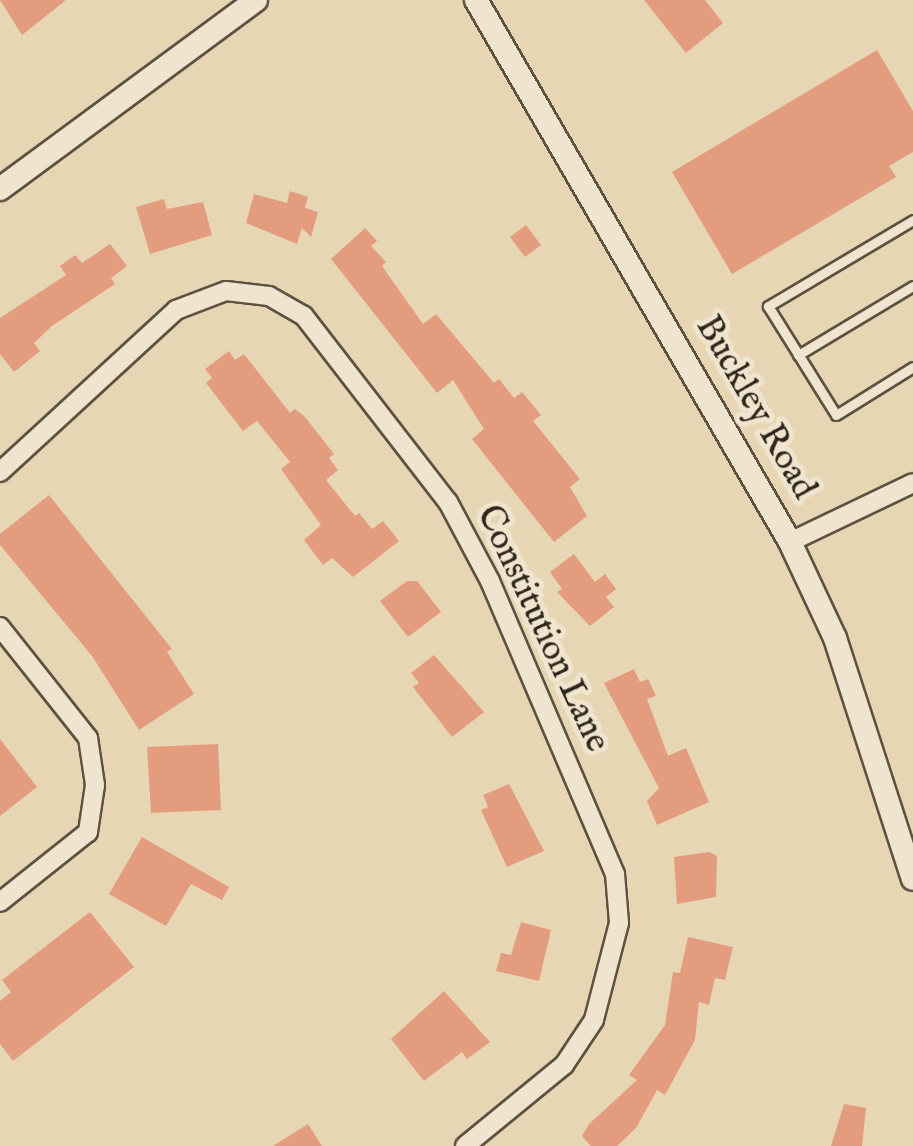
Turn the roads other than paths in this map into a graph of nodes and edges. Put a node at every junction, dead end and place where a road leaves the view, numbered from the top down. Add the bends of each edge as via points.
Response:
1 (256, 0) edge
2 (476, 0) edge
3 (0, 189) edge
4 (913, 220) edge
5 (913, 286) edge
6 (798, 355) junction
7 (913, 367) edge
8 (0, 472) edge
9 (913, 483) edge
10 (790, 542) junction
11 (0, 627) edge
12 (913, 878) edge
13 (0, 902) edge
14 (464, 1146) edge

1 - 3 street
2 - 10 street, Buckley Road
4 - 6 lane via 768,306
5 - 6 lane
6 - 7 lane via 836,415
8 - 14 street, Constitution Lane via 176,310 226,291 269,296 304,316 448,502 490,581 615,874 619,923 594,1020 564,1065
9 - 10 street
10 - 12 street, Buckley Road via 834,638
11 - 13 street via 88,738 96,785 88,832

